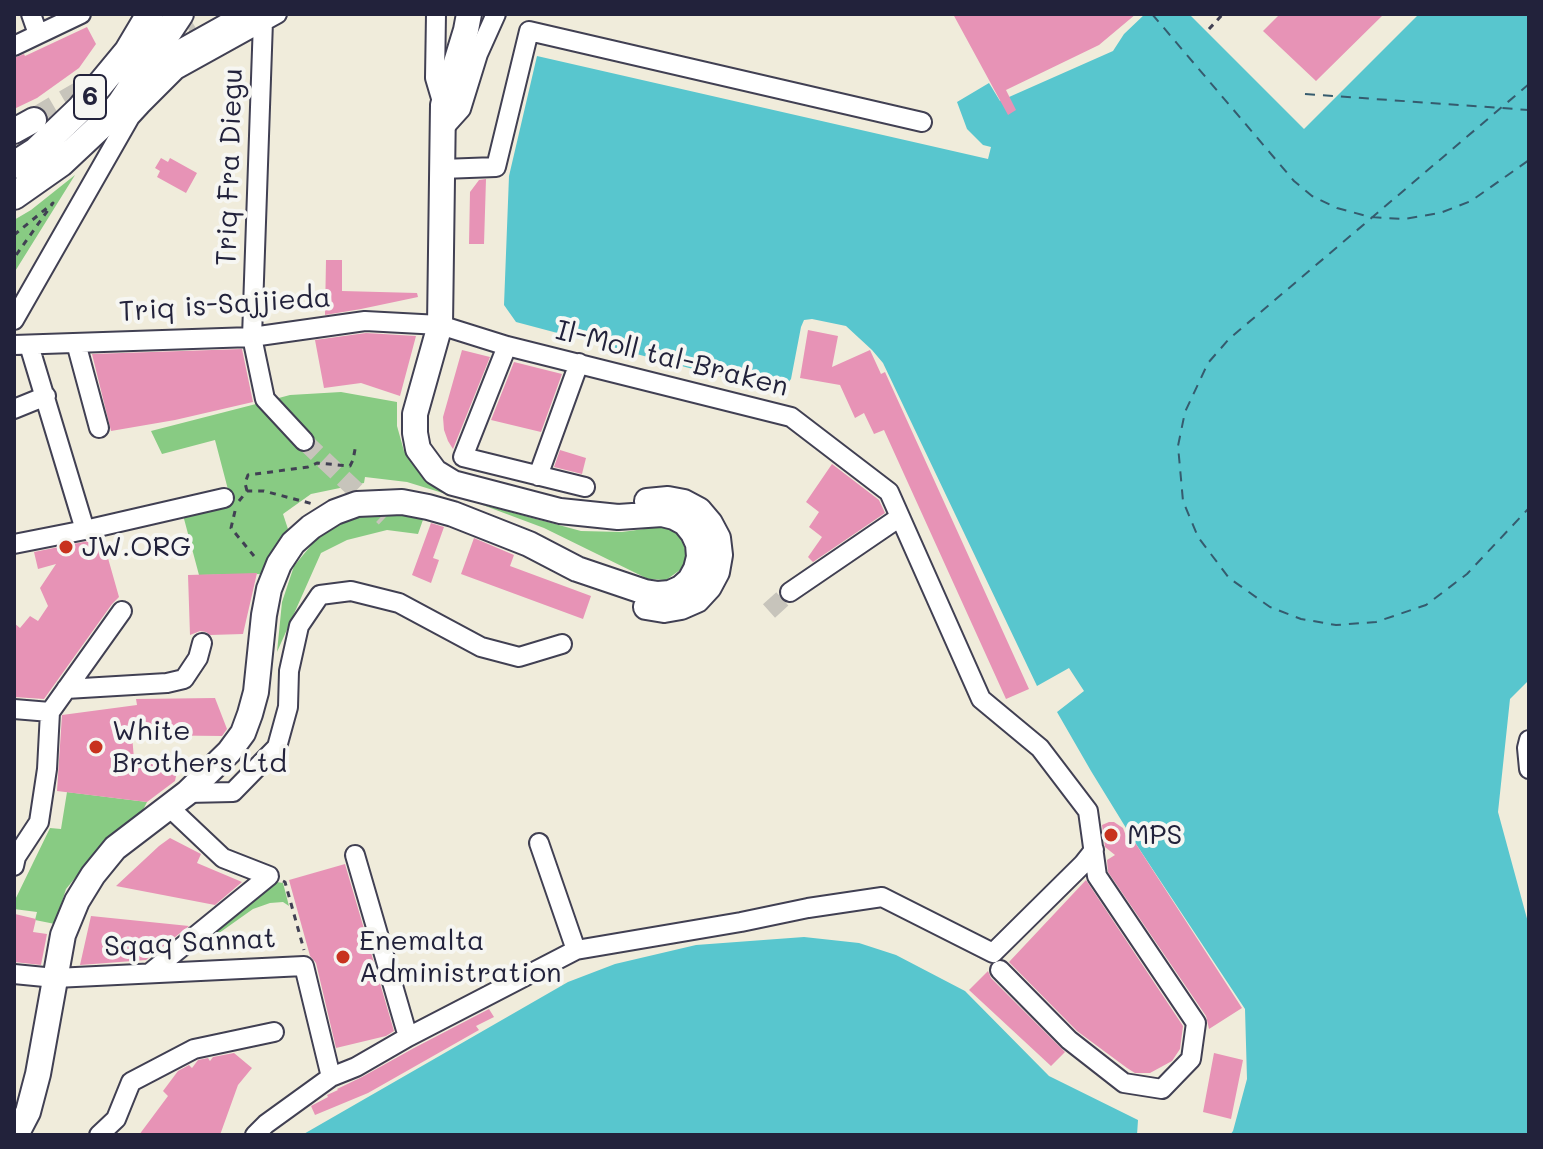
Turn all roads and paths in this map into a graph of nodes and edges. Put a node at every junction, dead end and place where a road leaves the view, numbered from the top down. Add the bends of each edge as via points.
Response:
1 (31, 14) edge
2 (81, 14) edge
3 (150, 14) edge
4 (216, 14) edge
5 (436, 14) edge
6 (496, 14) edge
7 (1223, 14) edge
8 (470, 15) edge
9 (263, 16) edge
10 (187, 20) edge
11 (1209, 29) dead end
12 (38, 34) junction
13 (14, 46) edge
14 (121, 103) junction
15 (443, 117) junction
16 (922, 122) dead end
17 (14, 165) edge
18 (442, 169) junction
19 (14, 196) edge
20 (14, 235) edge
21 (14, 258) edge
22 (14, 320) edge
23 (440, 325) junction
24 (252, 337) junction
25 (76, 343) junction
26 (22, 345) edge
27 (507, 346) junction
28 (579, 363) junction
29 (46, 396) junction
30 (14, 409) edge
31 (99, 428) dead end
32 (304, 441) tunnel mouth
33 (356, 444) dead end
34 (538, 476) junction
35 (585, 487) dead end
36 (247, 491) junction
37 (224, 498) dead end
38 (335, 512) junction
39 (900, 517) junction
40 (85, 530) junction
41 (23, 542) edge
42 (254, 556) dead end
43 (790, 592) tunnel mouth
44 (122, 611) dead end
45 (202, 643) dead end
46 (562, 644) dead end
47 (66, 689) junction
48 (14, 709) edge
49 (50, 712) junction
50 (1529, 740) edge
51 (1529, 769) edge
52 (178, 800) junction
53 (539, 843) dead end
54 (1094, 850) junction
55 (355, 855) dead end
56 (14, 866) edge
57 (285, 882) dead end
58 (576, 950) junction
59 (304, 951) dead end
60 (1000, 970) dead end
61 (151, 972) junction
62 (14, 974) edge
63 (55, 978) junction
64 (274, 1032) dead end
65 (408, 1037) junction
66 (331, 1077) junction
67 (16, 1135) edge
68 (99, 1135) edge
69 (255, 1135) edge

1 - 12 street
2 - 12 street
3 - 17 highway, 6 via 128,51 80,109
4 - 10 main road
5 - 15 street via 435,78
6 - 15 street via 461,109
7 - 11 path
8 - 15 main road
9 - 14 main road via 172,57
9 - 22 street via 176,70 130,117
9 - 24 street, Triq Fra Diegu
10 - 14 highway, 6
12 - 13 street
14 - 19 highway, 6 via 61,163
15 - 18 main road
16 - 18 street via 529,31 496,167
18 - 23 main road
20 - 21 path via 53,203
23 - 24 street, Triq is-Sajjieda via 365,321
23 - 27 street, Il-Moll tal-Braken
23 - 38 main road via 415,414 418,449 435,472 453,483 560,511 674,517 685,523 698,544 690,580 670,593 645,592 577,569 529,544 402,502 357,504
24 - 25 street, Triq is-Sajjieda
24 - 32 street, Triq Fra Diegu via 265,399
25 - 26 street, Triq is-Sajjieda
25 - 31 street
26 - 29 street
27 - 28 street, Il-Moll tal-Braken
27 - 34 street via 463,457
28 - 34 street
28 - 39 street, Il-Moll tal-Braken via 791,417 889,492
29 - 30 street
29 - 40 street
33 - 36 path via 350,466 317,463 248,475
34 - 35 street
36 - 38 path via 302,500
36 - 42 path via 236,504 231,528
37 - 40 street
38 - 52 main road via 293,543 279,564 269,589 256,692 243,733
39 - 43 street
39 - 54 street, Il-Moll tal-Braken via 981,699 1040,748 1088,811
40 - 41 street
44 - 47 street
45 - 47 street via 184,679
46 - 52 street via 519,657 481,647 399,603 351,591 320,595 299,626 277,747 233,792
47 - 49 street
48 - 49 street
49 - 56 street via 39,822
50 - 51 street
52 - 61 street via 223,858 269,876
52 - 63 main road via 115,848 93,875 63,935
53 - 58 street
54 - 58 street via 993,953 882,897
54 - 60 street, Il-Moll tal-Braken via 1097,876 1196,1023 1191,1059 1162,1089 1124,1083 1069,1040
55 - 65 street
57 - 59 path
58 - 65 street
61 - 63 street, Sqaq Sannat
61 - 66 street, Sqaq Sannat via 304,966
62 - 63 street, Sqaq Sannat
63 - 67 main road via 38,1074
64 - 68 street via 194,1049 131,1082 116,1119
65 - 66 street
66 - 69 street

